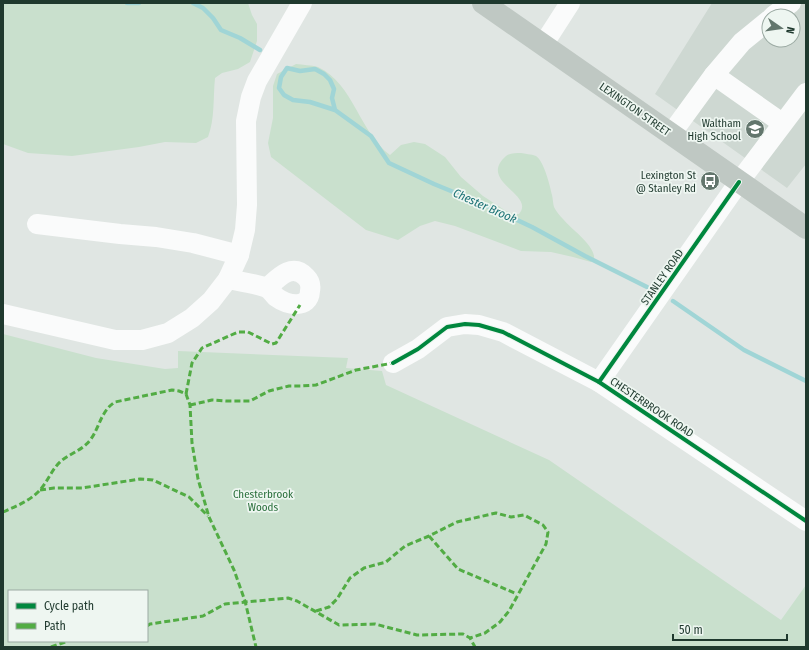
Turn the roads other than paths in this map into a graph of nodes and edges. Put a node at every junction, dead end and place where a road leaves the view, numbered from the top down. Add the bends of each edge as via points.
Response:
1 (302, 3) edge
2 (483, 3) edge
3 (570, 3) edge
4 (761, 27) edge
5 (543, 45) junction
6 (714, 75) junction
7 (806, 93) edge
8 (782, 123) junction
9 (671, 134) junction
10 (739, 182) junction
11 (37, 224) dead end
12 (806, 228) edge
13 (239, 255) junction
14 (228, 279) junction
15 (268, 288) dead end
16 (3, 314) edge
17 (393, 363) dead end
18 (599, 382) junction
19 (806, 521) edge

1 - 13 street via 251,97 246,121 247,205
2 - 5 main road, LEXINGTON STREET
3 - 5 street
4 - 6 street via 742,42
5 - 9 main road, LEXINGTON STREET
6 - 8 street
6 - 9 street
7 - 8 street, STANLEY ROAD
8 - 10 street, STANLEY ROAD
9 - 10 main road, LEXINGTON STREET
10 - 12 main road, LEXINGTON STREET
10 - 18 street, STANLEY ROAD
11 - 13 street via 156,237
13 - 14 street
14 - 15 street
14 - 16 street via 211,301 192,318 168,333 142,340 115,340
17 - 18 street, CHESTERBROOK ROAD via 418,349 447,327 479,324 503,332
18 - 19 street, CHESTERBROOK ROAD

